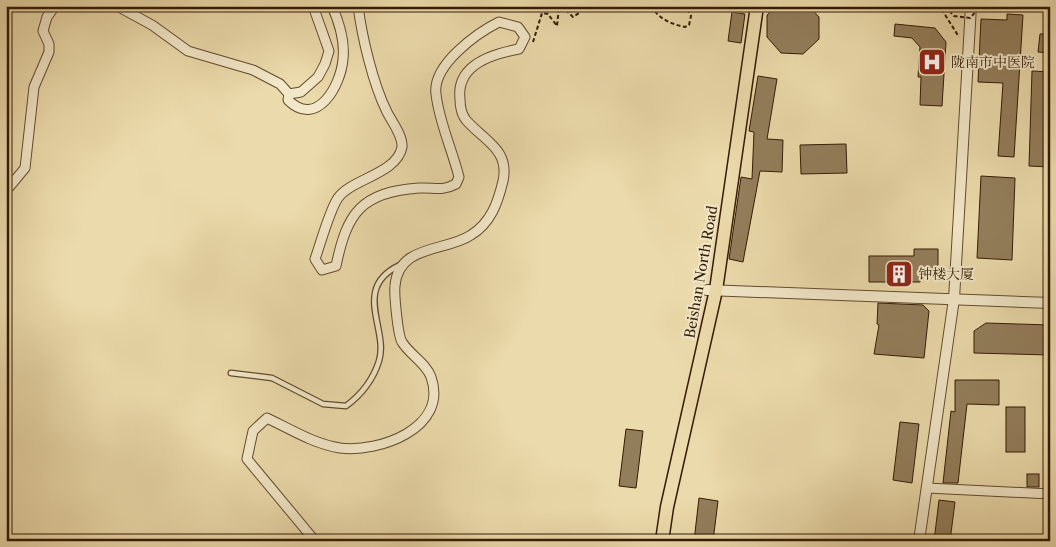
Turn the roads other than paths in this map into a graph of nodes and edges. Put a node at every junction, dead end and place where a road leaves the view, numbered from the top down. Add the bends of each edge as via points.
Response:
1 (55, 6) edge
2 (118, 6) edge
3 (313, 6) edge
4 (332, 6) edge
5 (358, 6) edge
6 (748, 6) edge
7 (757, 6) edge
8 (971, 6) edge
9 (289, 94) junction
10 (6, 191) edge
11 (406, 262) junction
12 (712, 290) junction
13 (954, 299) junction
14 (1050, 303) edge
15 (232, 374) dead end
16 (927, 488) junction
17 (1050, 494) edge
18 (315, 541) edge
19 (654, 541) edge
20 (662, 541) edge
21 (919, 541) edge

1 - 10 street via 43,31 49,52 34,87 25,168
2 - 9 street via 188,51 253,70 280,84
3 - 9 street via 329,51 326,64 318,77 301,92
4 - 9 street via 344,51 335,88 317,108 293,106 288,100
5 - 11 street via 367,52 386,110 402,140 402,148 378,174 338,198 315,259 322,270 336,266 347,224 368,202 393,191 444,190 456,184 459,177 435,92 440,76 450,57 486,28 499,22 518,27 524,37 519,49 498,53 469,68 461,79 460,106 465,120 487,138 502,160 505,173 498,202 490,217 471,236 417,252
6 - 12 main road, Beishan North Road
7 - 12 main road, Beishan North Road
8 - 13 street
11 - 15 lane via 383,277 375,290 380,360 361,395 346,406 323,404 272,378
11 - 18 street via 395,286 398,327 401,342 430,376 433,391 427,419 389,441 341,448 312,440 266,418 252,430 247,459
12 - 13 street
12 - 19 main road, Beishan North Road
12 - 20 main road, Beishan North Road
13 - 14 street
13 - 16 street
16 - 17 street
16 - 21 street

